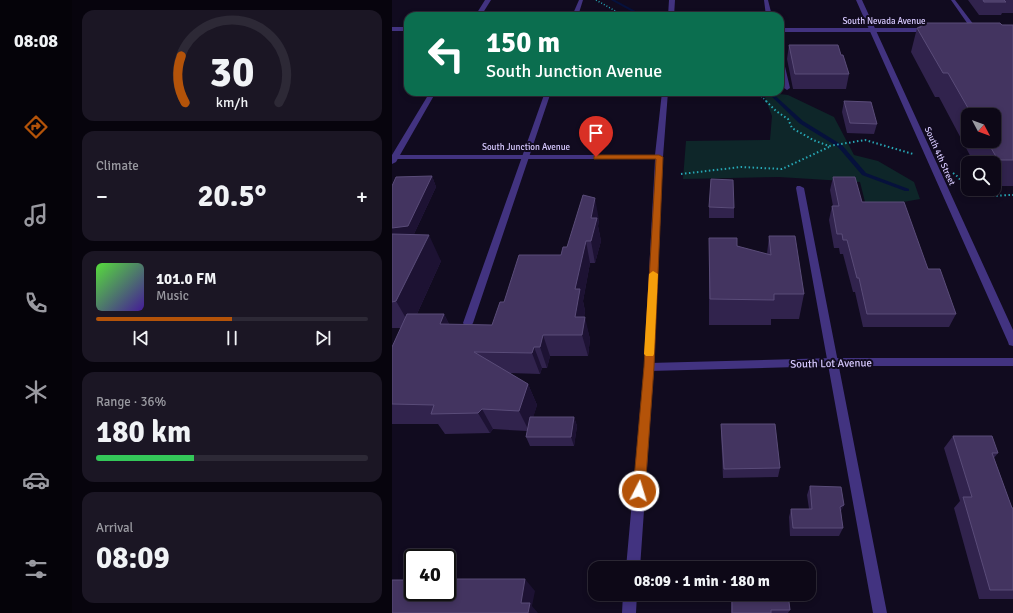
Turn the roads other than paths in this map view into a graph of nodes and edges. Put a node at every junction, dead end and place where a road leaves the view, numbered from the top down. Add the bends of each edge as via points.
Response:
1 (488, 0) edge
2 (581, 0) edge
3 (672, 0) edge
4 (766, 0) edge
5 (859, 0) edge
6 (953, 0) edge
7 (480, 12) edge
8 (576, 12) edge
9 (672, 12) edge
10 (768, 12) edge
11 (392, 29) edge
12 (404, 29) edge
13 (966, 29) edge
14 (974, 29) junction
15 (982, 29) edge
16 (784, 30) edge
17 (872, 30) junction
18 (936, 30) edge
19 (784, 75) edge
20 (787, 88) dead end
21 (431, 96) edge
22 (547, 96) edge
23 (665, 96) edge
24 (524, 157) junction
25 (659, 157) junction
26 (393, 159) edge
27 (800, 188) dead end
28 (468, 323) edge
29 (1013, 342) edge
30 (833, 362) junction
31 (1013, 362) edge
32 (649, 367) junction
33 (633, 561) edge
34 (630, 601) edge
35 (629, 613) edge
36 (880, 613) edge

1 - 7 street
2 - 8 lane
3 - 9 street
4 - 10 lane
5 - 17 street, South 4th Street
6 - 14 lane
11 - 12 street
13 - 14 street
14 - 15 street
16 - 17 street, South Nevada Avenue
17 - 18 street, South Nevada Avenue
17 - 29 street, South 4th Street
19 - 20 lane
21 - 26 street
22 - 24 lane
23 - 25 street
24 - 25 street, South Junction Avenue
24 - 26 street, South Junction Avenue
24 - 28 lane
25 - 32 street
27 - 30 lane
30 - 31 street, South Lot Avenue
30 - 32 street, South Lot Avenue
30 - 36 lane
32 - 33 street
34 - 35 street

